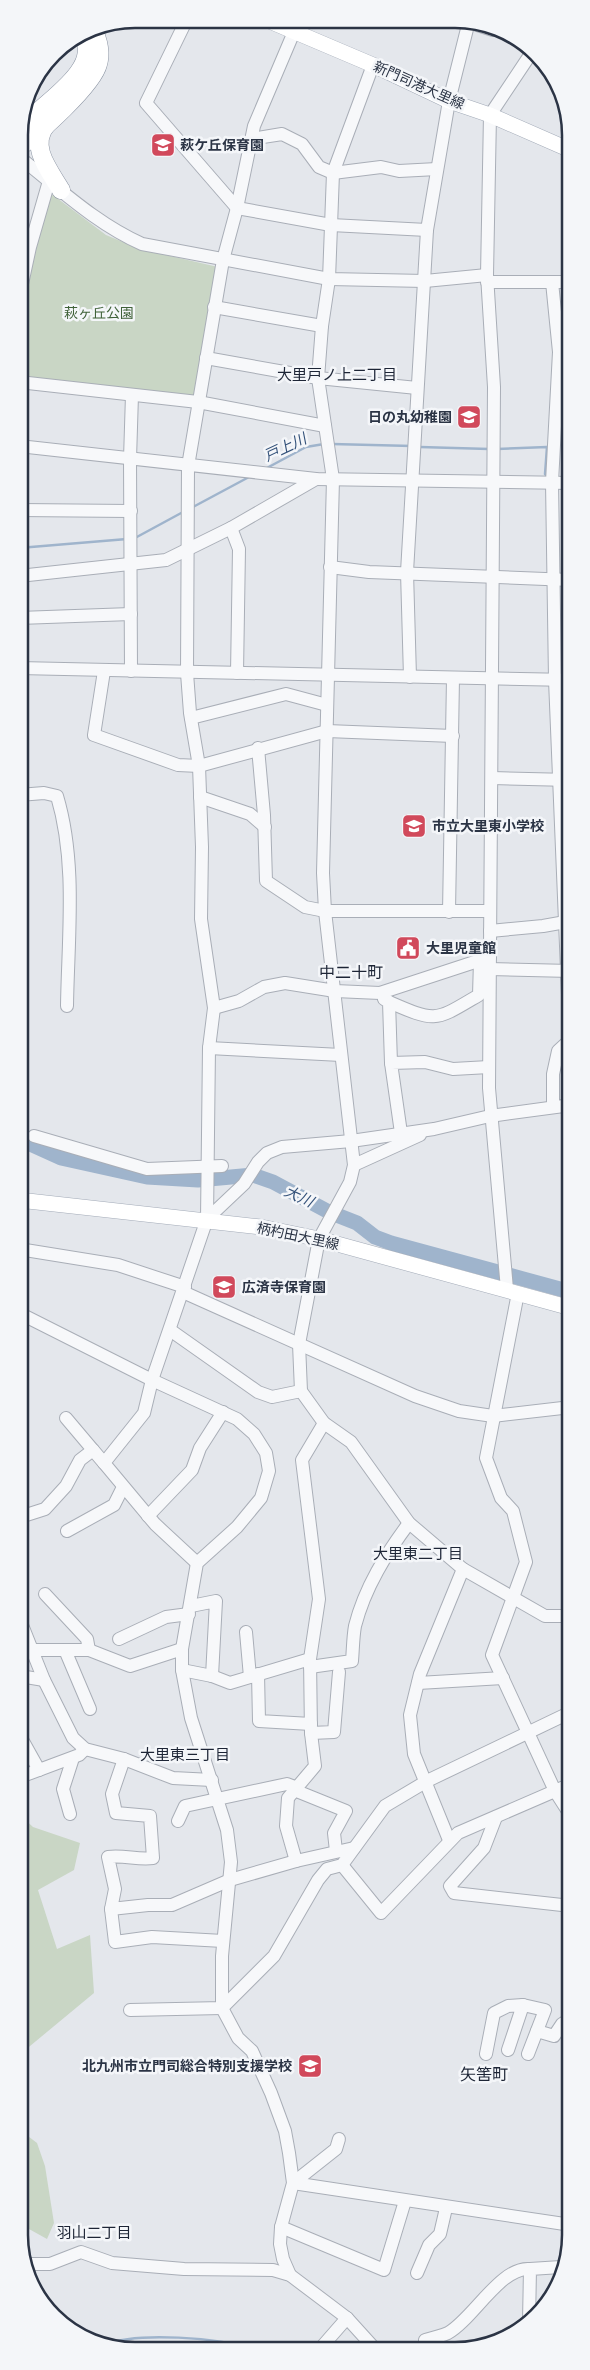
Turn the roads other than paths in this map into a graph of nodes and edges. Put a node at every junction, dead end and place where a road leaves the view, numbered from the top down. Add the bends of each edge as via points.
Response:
1 (183, 28) edge
2 (296, 28) edge
3 (301, 28) edge
4 (465, 28) edge
5 (95, 36) edge
6 (84, 41) edge
7 (529, 57) edge
8 (373, 65) junction
9 (449, 101) junction
10 (55, 115) junction
11 (490, 115) junction
12 (28, 120) edge
13 (28, 139) edge
14 (251, 139) junction
15 (562, 146) edge
16 (28, 164) edge
17 (437, 169) junction
18 (333, 173) junction
19 (55, 186) junction
20 (237, 208) junction
21 (331, 225) junction
22 (428, 230) junction
23 (28, 256) edge
24 (223, 260) junction
25 (487, 278) junction
26 (329, 279) junction
27 (425, 281) junction
28 (552, 282) junction
29 (562, 282) edge
30 (214, 306) junction
31 (322, 326) junction
32 (206, 358) junction
33 (318, 378) junction
34 (28, 383) edge
35 (417, 388) junction
36 (132, 395) junction
37 (198, 402) junction
38 (325, 426) junction
39 (28, 447) edge
40 (130, 459) junction
41 (188, 466) junction
42 (316, 478) junction
43 (333, 479) junction
44 (413, 480) junction
45 (493, 482) junction
46 (552, 482) junction
47 (562, 482) edge
48 (28, 510) edge
49 (132, 511) junction
50 (231, 528) junction
51 (189, 550) junction
52 (132, 566) junction
53 (330, 567) junction
54 (407, 572) junction
55 (28, 575) edge
56 (493, 578) junction
57 (553, 580) junction
58 (562, 580) edge
59 (131, 614) junction
60 (28, 618) edge
61 (28, 668) edge
62 (104, 670) junction
63 (131, 671) junction
64 (187, 673) junction
65 (237, 674) junction
66 (329, 674) junction
67 (410, 677) junction
68 (453, 678) junction
69 (492, 678) junction
70 (555, 680) junction
71 (562, 680) edge
72 (328, 705) junction
73 (191, 718) junction
74 (327, 731) junction
75 (453, 736) junction
76 (258, 748) junction
77 (562, 750) edge
78 (199, 766) junction
79 (492, 778) junction
80 (562, 780) edge
81 (28, 794) edge
82 (200, 797) junction
83 (265, 827) junction
84 (324, 911) junction
85 (490, 911) junction
86 (449, 912) junction
87 (562, 922) edge
88 (490, 931) junction
89 (486, 962) junction
90 (562, 970) edge
91 (335, 991) junction
92 (373, 992) junction
93 (389, 1002) junction
94 (67, 1006) dead end
95 (214, 1008) junction
96 (562, 1047) edge
97 (209, 1048) junction
98 (341, 1056) junction
99 (391, 1063) junction
100 (489, 1068) junction
101 (553, 1106) junction
102 (562, 1106) edge
103 (490, 1116) junction
104 (434, 1129) junction
105 (402, 1134) junction
106 (34, 1136) dead end
107 (352, 1141) junction
108 (354, 1165) junction
109 (222, 1166) dead end
110 (208, 1167) junction
111 (28, 1201) edge
112 (207, 1219) junction
113 (319, 1239) junction
114 (28, 1250) edge
115 (184, 1290) junction
116 (512, 1291) junction
117 (562, 1305) edge
118 (28, 1317) edge
119 (170, 1330) junction
120 (299, 1344) junction
121 (152, 1380) junction
122 (301, 1391) junction
123 (562, 1408) edge
124 (222, 1412) junction
125 (493, 1416) junction
126 (66, 1418) dead end
127 (324, 1423) junction
128 (93, 1450) junction
129 (104, 1463) junction
130 (123, 1487) junction
131 (28, 1514) edge
132 (148, 1516) junction
133 (409, 1523) junction
134 (67, 1531) dead end
135 (198, 1563) junction
136 (463, 1570) junction
137 (45, 1594) dead end
138 (513, 1596) junction
139 (190, 1610) junction
140 (562, 1616) edge
141 (246, 1632) dead end
142 (28, 1638) edge
143 (120, 1639) dead end
144 (182, 1649) junction
145 (33, 1650) junction
146 (65, 1650) junction
147 (89, 1650) junction
148 (310, 1663) junction
149 (182, 1670) junction
150 (339, 1672) dead end
151 (212, 1676) junction
152 (254, 1676) junction
153 (28, 1677) edge
154 (503, 1678) junction
155 (44, 1680) junction
156 (418, 1683) junction
157 (90, 1709) dead end
158 (562, 1716) edge
159 (311, 1728) junction
160 (528, 1733) junction
161 (85, 1749) junction
162 (28, 1751) edge
163 (73, 1758) junction
164 (124, 1759) junction
165 (38, 1770) junction
166 (28, 1774) edge
167 (212, 1780) junction
168 (427, 1781) junction
169 (295, 1787) junction
170 (562, 1788) edge
171 (555, 1791) junction
172 (218, 1800) junction
173 (562, 1802) edge
174 (70, 1814) dead end
175 (496, 1817) junction
176 (178, 1821) dead end
177 (449, 1840) junction
178 (354, 1848) junction
179 (336, 1851) junction
180 (296, 1861) junction
181 (342, 1865) junction
182 (230, 1880) junction
183 (562, 1905) edge
184 (111, 1909) junction
185 (223, 1942) junction
186 (523, 2005) junction
187 (222, 2008) junction
188 (130, 2010) dead end
189 (562, 2024) edge
190 (537, 2031) junction
191 (508, 2050) dead end
192 (486, 2054) dead end
193 (528, 2054) dead end
194 (339, 2139) dead end
195 (293, 2183) junction
196 (405, 2202) junction
197 (446, 2208) junction
198 (562, 2224) edge
199 (281, 2227) junction
200 (32, 2264) edge
201 (558, 2267) edge
202 (530, 2269) junction
203 (417, 2273) dead end
204 (290, 2275) junction
205 (529, 2313) edge
206 (347, 2318) junction
207 (425, 2340) dead end
208 (326, 2342) edge
209 (369, 2342) edge

1 - 20 street via 146,103
2 - 14 street
3 - 8 main road, 新門司港大里線
4 - 9 street
5 - 10 highway via 99,46 96,72
6 - 12 highway via 88,50 84,66
7 - 11 street
8 - 9 main road, 新門司港大里線
8 - 18 street
9 - 11 main road, 新門司港大里線
9 - 17 street
10 - 13 highway
10 - 19 highway via 41,132 38,144
11 - 15 main road, 新門司港大里線
11 - 25 street
14 - 18 street via 282,134 302,144 319,167
14 - 20 street
16 - 19 street
17 - 18 street via 399,172 381,167
17 - 22 street
18 - 21 street
19 - 23 street
19 - 24 street via 117,233 142,244
20 - 21 street
20 - 24 street
21 - 22 street
21 - 26 street
22 - 27 street
24 - 26 street
24 - 30 street
25 - 27 street
25 - 28 street
25 - 45 street via 494,388
26 - 27 street
26 - 31 street
27 - 35 street
28 - 29 street
28 - 46 street via 559,352
30 - 31 street
30 - 32 street
31 - 33 street
32 - 33 street
32 - 37 street
33 - 35 street
33 - 38 street
34 - 36 street
35 - 44 street
36 - 37 street
36 - 40 street
37 - 38 street
37 - 41 street
38 - 43 street
39 - 40 street
40 - 41 street
40 - 49 street
41 - 42 street
41 - 51 street
42 - 43 street
42 - 50 street
43 - 44 street
43 - 53 street
44 - 45 street
44 - 54 street
45 - 46 street
45 - 56 street
46 - 47 street
46 - 57 street
48 - 49 street
49 - 52 street
50 - 51 street
50 - 65 street via 239,549
51 - 52 street via 166,560
51 - 64 street
52 - 55 street
52 - 59 street
53 - 54 street
53 - 66 street
54 - 56 street
54 - 67 street
56 - 57 street
56 - 69 street
57 - 58 street
57 - 70 street
59 - 60 street
59 - 63 street
61 - 62 street
62 - 63 street
62 - 78 street via 94,735 178,766
63 - 64 street
64 - 65 street
64 - 73 street
65 - 66 street
66 - 67 street
66 - 72 street
67 - 68 street
68 - 69 street
68 - 75 street
69 - 70 street
69 - 79 street
70 - 71 street
70 - 77 street
72 - 73 street via 286,694
72 - 74 street
73 - 78 street
74 - 75 street
74 - 76 street
74 - 84 street
75 - 86 street
76 - 78 street
76 - 83 street
78 - 82 street
79 - 80 street
79 - 85 street
81 - 94 street via 57,796 64,822 69,876
82 - 83 street via 250,814
82 - 95 street via 201,919
83 - 84 street via 266,881 305,907
84 - 86 street
84 - 91 street
85 - 86 street
85 - 88 street
87 - 88 street
88 - 89 street
89 - 90 street
89 - 92 street via 380,993
89 - 93 street via 479,995 445,1015 431,1018
89 - 100 street
91 - 92 street
91 - 95 street via 276,984
91 - 98 street
92 - 93 street
93 - 99 street
95 - 97 street
96 - 101 street via 558,1051 553,1074
97 - 98 street
97 - 110 street
98 - 107 street
99 - 100 street via 425,1062 453,1069
99 - 105 street
100 - 103 street
101 - 102 street
101 - 103 street
103 - 104 street
103 - 116 street
104 - 105 street
104 - 108 street
105 - 107 street
106 - 110 street via 147,1169
107 - 108 street
107 - 112 street via 282,1148 266,1153 244,1184
108 - 113 street via 350,1182
109 - 110 street
110 - 112 street
111 - 112 main road, 柄杓田大里線
112 - 113 main road, 柄杓田大里線
112 - 115 street
113 - 116 main road, 柄杓田大里線
113 - 120 street
114 - 115 street via 118,1265
115 - 119 street
115 - 120 street
116 - 117 main road, 柄杓田大里線
116 - 125 street
118 - 121 street
119 - 121 street
119 - 122 street via 258,1392 272,1397
120 - 122 street
120 - 125 street via 415,1396 459,1411
121 - 124 street
121 - 129 street via 144,1413
122 - 127 street
123 - 125 street
124 - 132 street via 200,1448 192,1470
124 - 135 street via 237,1419 254,1434 266,1453 269,1471 261,1498 237,1527
125 - 138 street via 486,1458 501,1498 513,1511 526,1562
126 - 128 street
127 - 133 street via 351,1442
127 - 148 street via 302,1460 319,1599
128 - 129 street
128 - 131 street via 80,1460 66,1486 45,1509
129 - 130 street
130 - 132 street
130 - 134 street via 114,1505
132 - 135 street
133 - 136 street
133 - 148 street via 385,1556 363,1603 355,1628 352,1660
135 - 139 street
136 - 138 street
136 - 156 street
137 - 147 street via 87,1639
138 - 140 street via 545,1616
138 - 154 street via 492,1655
139 - 143 street via 166,1617
139 - 144 street
139 - 151 street via 216,1601
141 - 152 street
142 - 145 street
144 - 147 street via 130,1666
144 - 149 street
145 - 146 street
145 - 155 street
146 - 147 street
146 - 157 street
148 - 152 street
148 - 159 street
149 - 151 street
149 - 167 street via 191,1718
150 - 159 street via 334,1732
151 - 152 street via 230,1683
152 - 159 street via 259,1721
153 - 155 street
154 - 156 street
154 - 160 street
155 - 161 street via 73,1738
156 - 168 street via 410,1714 414,1754
158 - 160 street
159 - 169 street via 315,1766
160 - 168 street
160 - 171 street
161 - 163 street via 80,1756
161 - 164 street
162 - 165 street
163 - 165 street
163 - 174 street via 63,1789
164 - 167 street via 172,1778
164 - 184 street via 112,1794 116,1813 150,1816 154,1858 108,1857 115,1889
165 - 166 street
167 - 172 street
168 - 177 street
168 - 178 street via 384,1806
169 - 172 street via 287,1784
169 - 179 street via 299,1792 346,1810 334,1833
169 - 180 street via 288,1798 286,1826
170 - 171 street
171 - 173 street
171 - 175 street
172 - 176 street via 185,1806
172 - 182 street via 231,1862
175 - 177 street
175 - 183 street via 484,1848 450,1886 454,1893
177 - 181 street via 380,1913
178 - 179 street
178 - 181 street
179 - 180 street
180 - 182 street
181 - 187 street via 327,1869 274,1956
182 - 184 street via 172,1905
182 - 185 street
184 - 185 street via 115,1942 152,1937
185 - 187 street
186 - 190 street via 545,2010
186 - 191 street
186 - 192 street via 508,2006 494,2013
187 - 188 street
187 - 195 street via 238,2038 252,2052 271,2093 285,2131
189 - 190 street via 554,2036
190 - 193 street
194 - 195 street via 336,2149
195 - 196 street
195 - 199 street
196 - 197 street
196 - 199 street via 384,2270
197 - 198 street
197 - 203 street via 440,2234 429,2245
199 - 204 street via 280,2244
200 - 204 street via 50,2264 82,2252 112,2263 184,2269 273,2270
201 - 202 street
202 - 205 street
202 - 207 street via 522,2268 507,2277 449,2332
204 - 206 street
206 - 208 street
206 - 209 street

